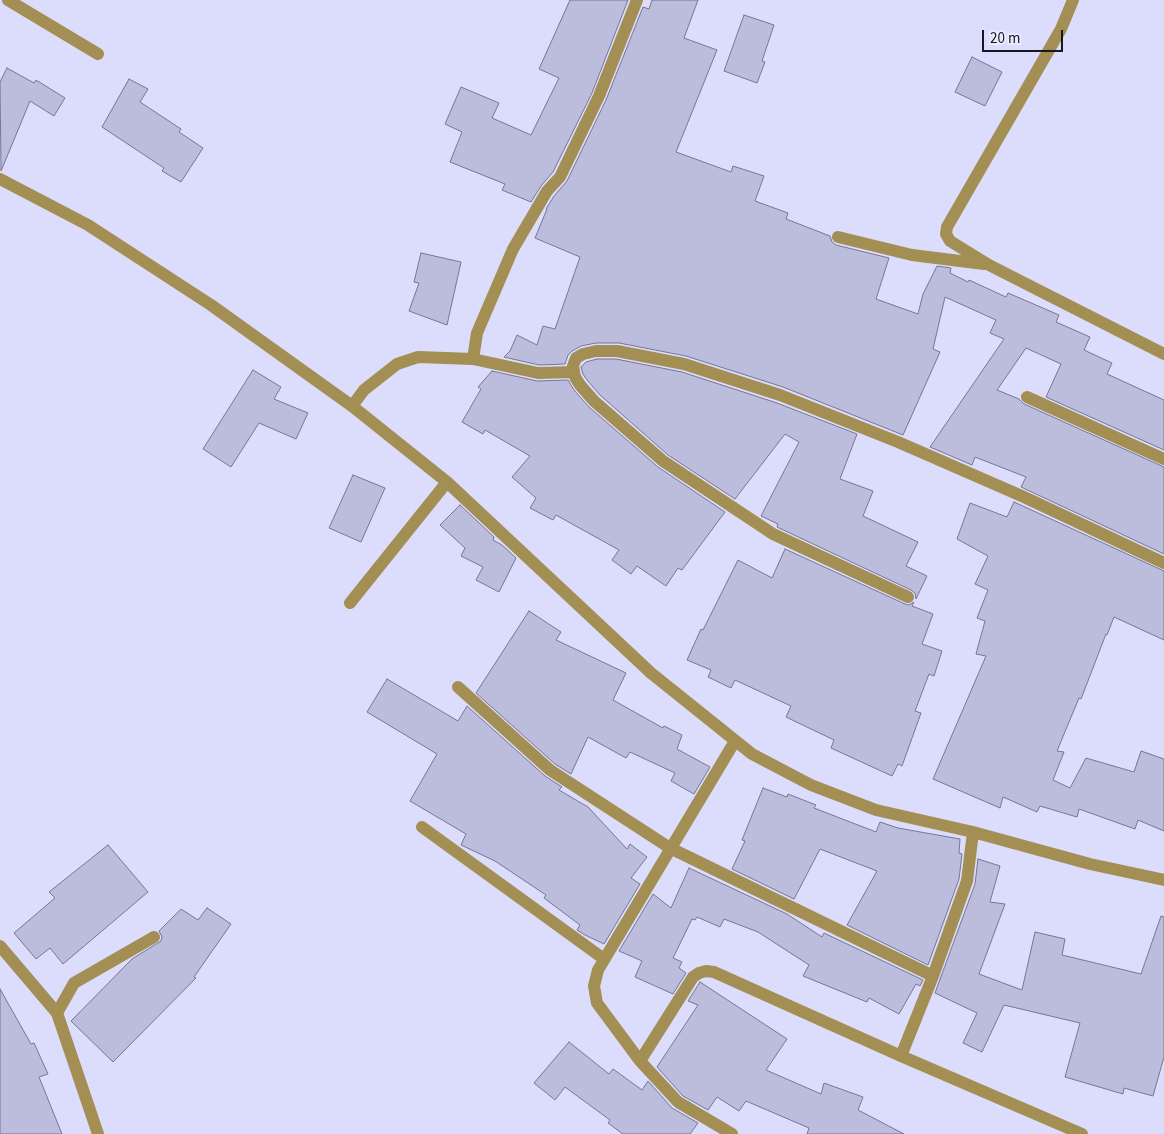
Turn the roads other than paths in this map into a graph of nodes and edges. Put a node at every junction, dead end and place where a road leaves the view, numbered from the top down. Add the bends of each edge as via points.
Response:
1 (8, 0) edge
2 (637, 0) edge
3 (1073, 0) edge
4 (98, 54) dead end
5 (0, 179) edge
6 (838, 237) dead end
7 (989, 265) junction
8 (1164, 354) edge
9 (473, 360) junction
10 (574, 372) junction
11 (1027, 396) dead end
12 (352, 406) junction
13 (1164, 459) edge
14 (447, 482) junction
15 (1164, 563) edge
16 (908, 597) dead end
17 (350, 603) dead end
18 (458, 686) dead end
19 (735, 741) junction
20 (422, 827) dead end
21 (973, 832) junction
22 (670, 848) junction
23 (1164, 880) edge
24 (154, 937) dead end
25 (0, 946) edge
26 (604, 959) junction
27 (932, 976) junction
28 (57, 1013) junction
29 (901, 1056) junction
30 (640, 1061) junction
31 (98, 1134) edge
32 (732, 1134) edge
33 (1082, 1134) edge

1 - 4 street
2 - 9 street via 599,96 560,177 547,191 513,249 477,333
3 - 7 street via 1061,29 947,226 946,234 950,241
5 - 12 street via 88,225 203,299
6 - 7 street via 912,256
7 - 8 street
9 - 10 street via 538,374
9 - 12 street via 418,357 397,364 364,390
10 - 15 street via 572,366 577,356 596,351 684,364 728,378 898,442
10 - 16 street via 594,401 671,466 773,534
11 - 13 street
12 - 14 street
14 - 17 street
14 - 19 street via 651,673
18 - 22 street via 550,770
19 - 21 street via 752,754 811,785 876,810
19 - 22 street
20 - 26 street
21 - 23 street via 1090,864
21 - 27 street via 967,881
22 - 26 street
22 - 27 street
24 - 28 street via 74,983
25 - 28 street
26 - 30 street via 594,986 597,1003
27 - 29 street
28 - 31 street
29 - 30 street via 706,971 693,977
29 - 33 street
30 - 32 street via 678,1102

